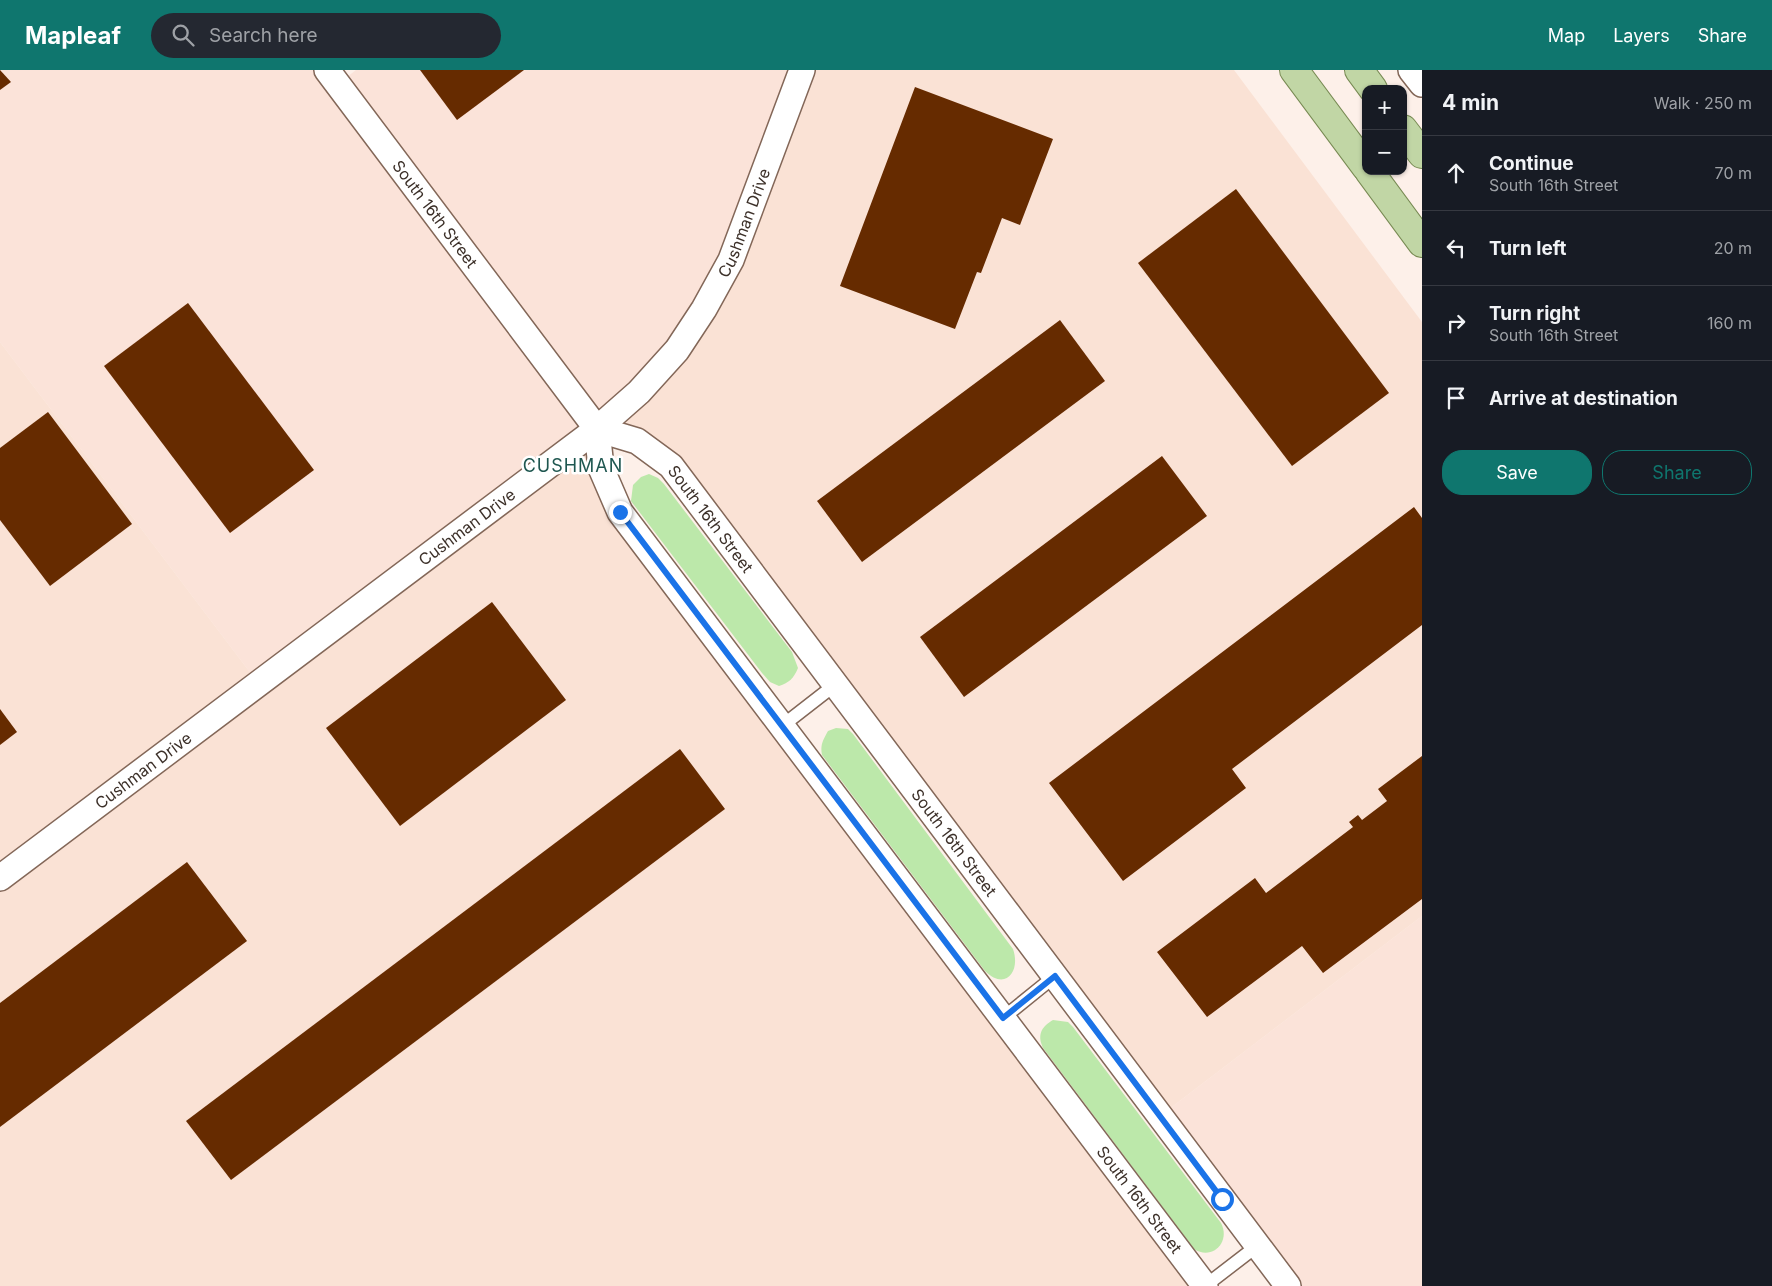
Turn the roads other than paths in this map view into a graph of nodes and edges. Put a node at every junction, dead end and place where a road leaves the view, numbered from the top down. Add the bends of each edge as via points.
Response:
1 (327, 70) edge
2 (802, 70) edge
3 (1294, 70) edge
4 (1359, 70) edge
5 (1411, 70) edge
6 (1422, 84) edge
7 (1370, 85) edge
8 (1404, 130) edge
9 (1422, 154) edge
10 (1362, 162) edge
11 (1372, 175) edge
12 (1422, 243) edge
13 (597, 429) junction
14 (836, 684) junction
15 (782, 726) junction
16 (0, 878) edge
17 (1055, 976) junction
18 (1003, 1018) junction
19 (1258, 1246) junction
20 (1205, 1286) edge
21 (1288, 1286) edge

1 - 13 street, South 16th Street
2 - 13 street, Cushman Drive via 731,260 704,309 676,350 639,392
3 - 10 main road
4 - 7 main road
5 - 6 street
8 - 9 main road
11 - 12 main road
13 - 14 street, South 16th Street via 637,440 671,466
13 - 15 street, South 16th Street via 601,468 620,512
13 - 16 street, Cushman Drive
14 - 15 lane
14 - 17 street, South 16th Street
15 - 18 street, South 16th Street
17 - 18 lane
17 - 19 street, South 16th Street
18 - 20 street, South 16th Street
19 - 20 lane
19 - 21 street, South 16th Street

